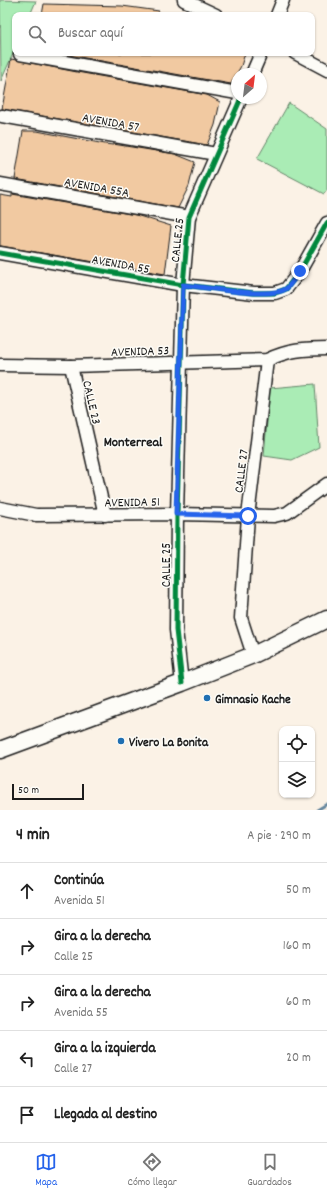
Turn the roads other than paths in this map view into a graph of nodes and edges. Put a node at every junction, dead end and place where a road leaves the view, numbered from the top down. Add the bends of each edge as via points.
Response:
1 (184, 0) edge
2 (283, 0) edge
3 (210, 12) edge
4 (278, 12) edge
5 (31, 56) edge
6 (259, 56) edge
7 (301, 56) edge
8 (254, 68) edge
9 (327, 70) edge
10 (231, 92) edge
11 (238, 104) edge
12 (2, 116) dead end
13 (216, 154) junction
14 (0, 184) edge
15 (189, 217) junction
16 (327, 223) edge
17 (0, 253) edge
18 (183, 285) junction
19 (327, 349) edge
20 (267, 360) junction
21 (181, 362) junction
22 (0, 365) edge
23 (71, 366) junction
24 (327, 484) edge
25 (0, 508) edge
26 (176, 514) junction
27 (105, 515) junction
28 (248, 516) junction
29 (327, 619) edge
30 (254, 655) junction
31 (182, 683) junction
32 (0, 750) edge

1 - 3 street
2 - 4 street
5 - 10 street
6 - 8 street
7 - 9 street
11 - 13 street, CALLE 25
12 - 13 street, AVENIDA 57
13 - 15 street, CALLE 25
14 - 15 street, AVENIDA 55A
15 - 18 street, CALLE 25
16 - 18 street, AVENIDA 55 via 300,271 286,289 274,293 254,293
17 - 18 street, AVENIDA 55
18 - 21 street, CALLE 25
19 - 20 street, AVENIDA 53 via 303,349
20 - 21 street, AVENIDA 53
20 - 28 street, CALLE 27
21 - 23 street, AVENIDA 53
21 - 26 street, CALLE 25
22 - 23 street, AVENIDA 53
23 - 27 street, CALLE 23
24 - 28 street, AVENIDA 51 via 287,513
25 - 27 street, AVENIDA 51 via 36,515
26 - 27 street, AVENIDA 51
26 - 28 street, AVENIDA 51
26 - 31 street, CALLE 25 via 176,630
28 - 30 street, CALLE 27 via 241,618
29 - 30 main road
30 - 31 main road
31 - 32 main road

